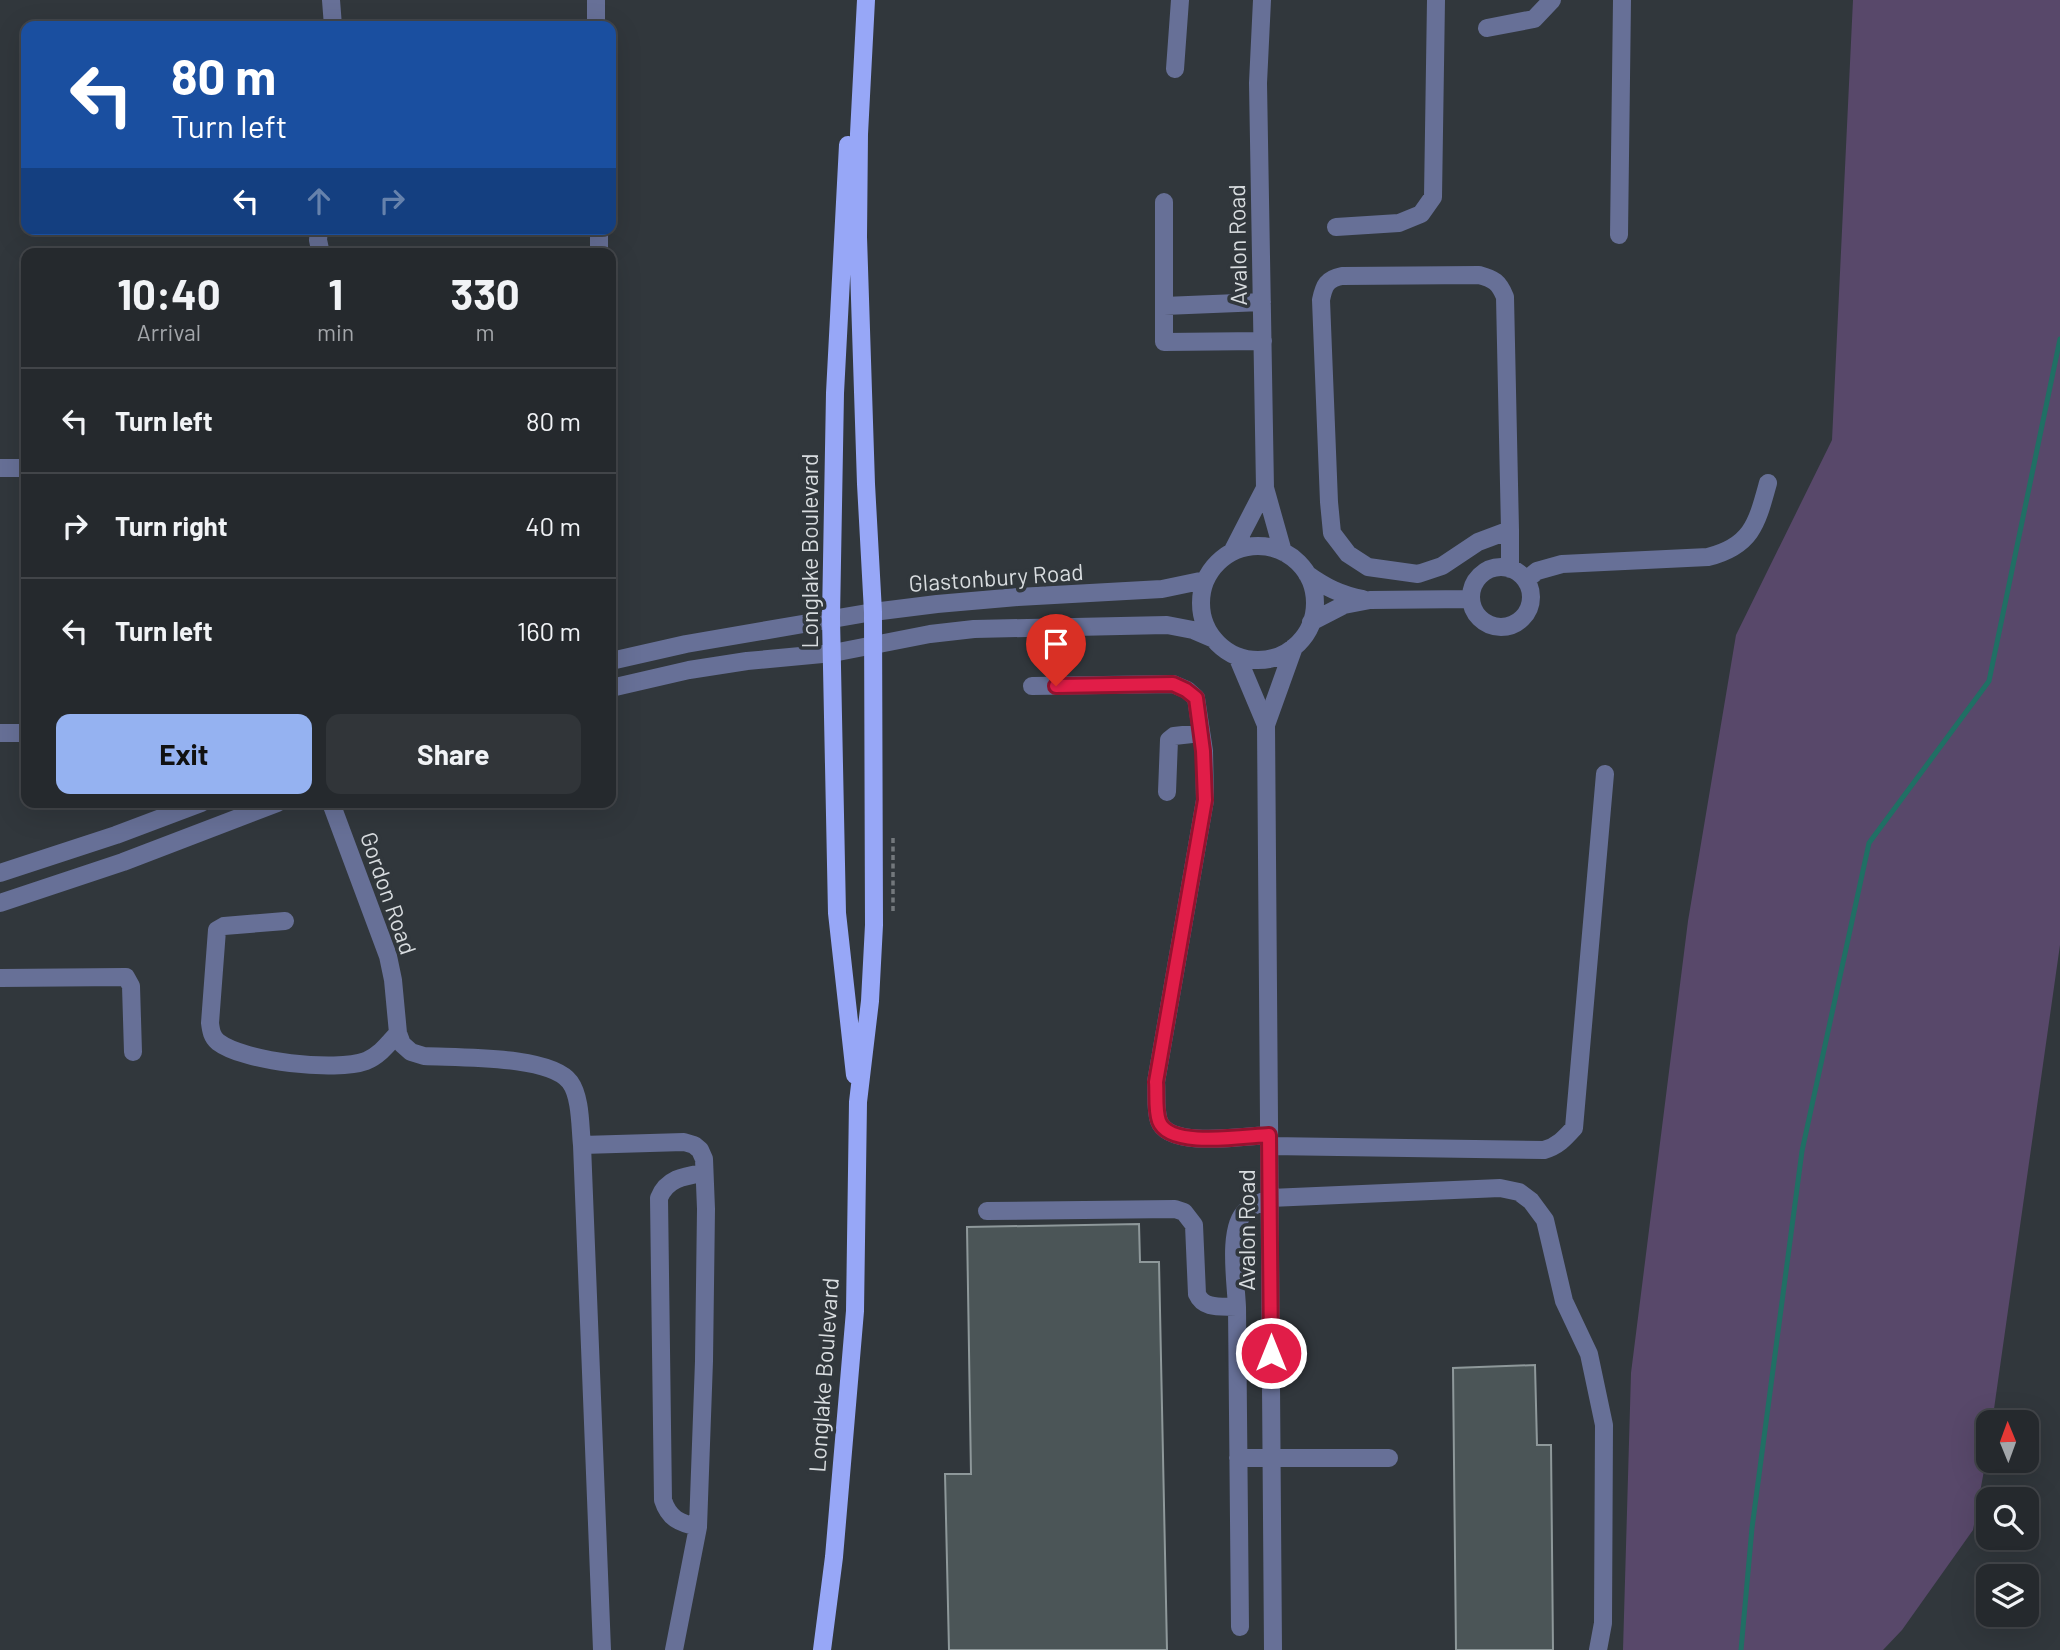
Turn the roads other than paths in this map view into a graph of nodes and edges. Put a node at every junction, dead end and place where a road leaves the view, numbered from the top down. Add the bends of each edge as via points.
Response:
1 (331, 0) edge
2 (596, 0) edge
3 (856, 0) edge
4 (866, 0) edge
5 (1181, 0) edge
6 (1262, 0) edge
7 (1436, 0) edge
8 (1552, 0) edge
9 (1622, 0) edge
10 (333, 21) edge
11 (596, 21) edge
12 (1487, 28) dead end
13 (1175, 69) dead end
14 (1164, 202) dead end
15 (1336, 227) dead end
16 (1619, 235) dead end
17 (1262, 302) junction
18 (1164, 306) junction
19 (1264, 341) junction
20 (0, 468) edge
21 (21, 468) edge
22 (1768, 483) dead end
23 (1265, 488) junction
24 (1510, 530) junction
25 (1232, 552) junction
26 (1283, 552) junction
27 (1510, 569) junction
28 (1307, 574) junction
29 (1205, 580) junction
30 (1526, 580) junction
31 (1471, 598) junction
32 (1370, 600) junction
33 (873, 612) junction
34 (831, 618) junction
35 (1311, 622) junction
36 (1214, 639) junction
37 (874, 643) junction
38 (1294, 647) junction
39 (833, 653) junction
40 (1237, 656) junction
41 (616, 660) edge
42 (1032, 686) dead end
43 (616, 687) edge
44 (1266, 725) junction
45 (0, 733) edge
46 (21, 733) edge
47 (1201, 733) junction
48 (1605, 774) dead end
49 (1167, 792) dead end
50 (188, 808) edge
51 (263, 808) edge
52 (333, 808) edge
53 (0, 873) edge
54 (0, 903) edge
55 (285, 921) dead end
56 (0, 978) edge
57 (398, 1033) junction
58 (133, 1052) dead end
59 (858, 1102) junction
60 (1270, 1140) junction
61 (582, 1145) junction
62 (704, 1173) junction
63 (1270, 1198) junction
64 (987, 1211) dead end
65 (1237, 1307) junction
66 (1272, 1457) junction
67 (1238, 1458) junction
68 (1389, 1458) dead end
69 (698, 1527) junction
70 (1240, 1627) dead end
71 (602, 1650) edge
72 (674, 1650) edge
73 (822, 1650) edge
74 (1273, 1650) edge
75 (1598, 1650) edge

1 - 10 street
2 - 11 street
3 - 34 main road, Longlake Boulevard via 835,393
4 - 33 main road, Longlake Boulevard via 858,237
5 - 13 street
6 - 17 street, Avalon Road via 1258,83
7 - 15 street via 1433,197 1421,214 1399,223
8 - 12 street via 1534,19
9 - 16 street
14 - 18 street
17 - 18 street
17 - 19 street, Avalon Road
18 - 19 street via 1164,342
19 - 23 street, Avalon Road
20 - 21 street
22 - 30 street via 1747,536 1729,552 1562,564 1537,571
23 - 25 street
23 - 26 street
24 - 24 street via 1505,297 1500,285 1479,275 1331,278 1321,300 1332,533 1348,554 1368,567 1418,574
24 - 27 street
25 - 26 street via 1257,546
25 - 29 street
26 - 28 street
27 - 30 street
27 - 31 street via 1482,573 1471,589
28 - 32 street via 1344,596
28 - 35 street via 1315,607
29 - 33 street, Glastonbury Road via 1123,593 1018,597
29 - 36 street via 1201,611
30 - 31 street via 1529,608 1506,627 1478,617
31 - 32 street
32 - 35 street
33 - 34 street, Glastonbury Road
33 - 37 main road, Longlake Boulevard
34 - 39 main road, Longlake Boulevard
34 - 41 street, Glastonbury Road
35 - 38 street
36 - 37 street via 1167,625 975,629
36 - 40 street
37 - 39 street
37 - 59 main road, Longlake Boulevard via 874,925
38 - 40 street via 1265,659
38 - 44 street, Avalon Road
39 - 43 street via 747,661
39 - 59 main road, Longlake Boulevard via 837,913
40 - 44 street, Avalon Road
42 - 47 street via 1173,684 1196,698
44 - 60 street, Avalon Road
45 - 46 street
47 - 49 street via 1169,740
47 - 60 street via 1205,800 1156,1082 1159,1122 1170,1134 1188,1138
48 - 60 street via 1574,1128 1565,1139 1544,1150
50 - 53 street
51 - 54 street
52 - 57 street, Gordon Road via 388,956
55 - 57 street via 217,930 210,1023 218,1042 272,1060 314,1066 368,1060
56 - 58 street via 126,977 131,986
57 - 61 street via 411,1052 424,1056 521,1062 562,1074 575,1095
59 - 73 main road, Longlake Boulevard via 855,1311
60 - 63 street, Avalon Road
61 - 62 street via 684,1142 700,1150
61 - 71 street
62 - 69 street
62 - 69 street via 670,1182 659,1198 663,1500 674,1519
63 - 65 street via 1247,1209 1235,1232
63 - 66 street, Avalon Road
63 - 75 street via 1500,1188 1519,1192 1545,1220 1564,1301 1589,1354 1604,1425 1603,1623
64 - 65 street via 1184,1212 1194,1225 1200,1300 1209,1306
65 - 67 street
66 - 67 street
66 - 68 street
66 - 74 street, Avalon Road
67 - 70 street
69 - 72 street

